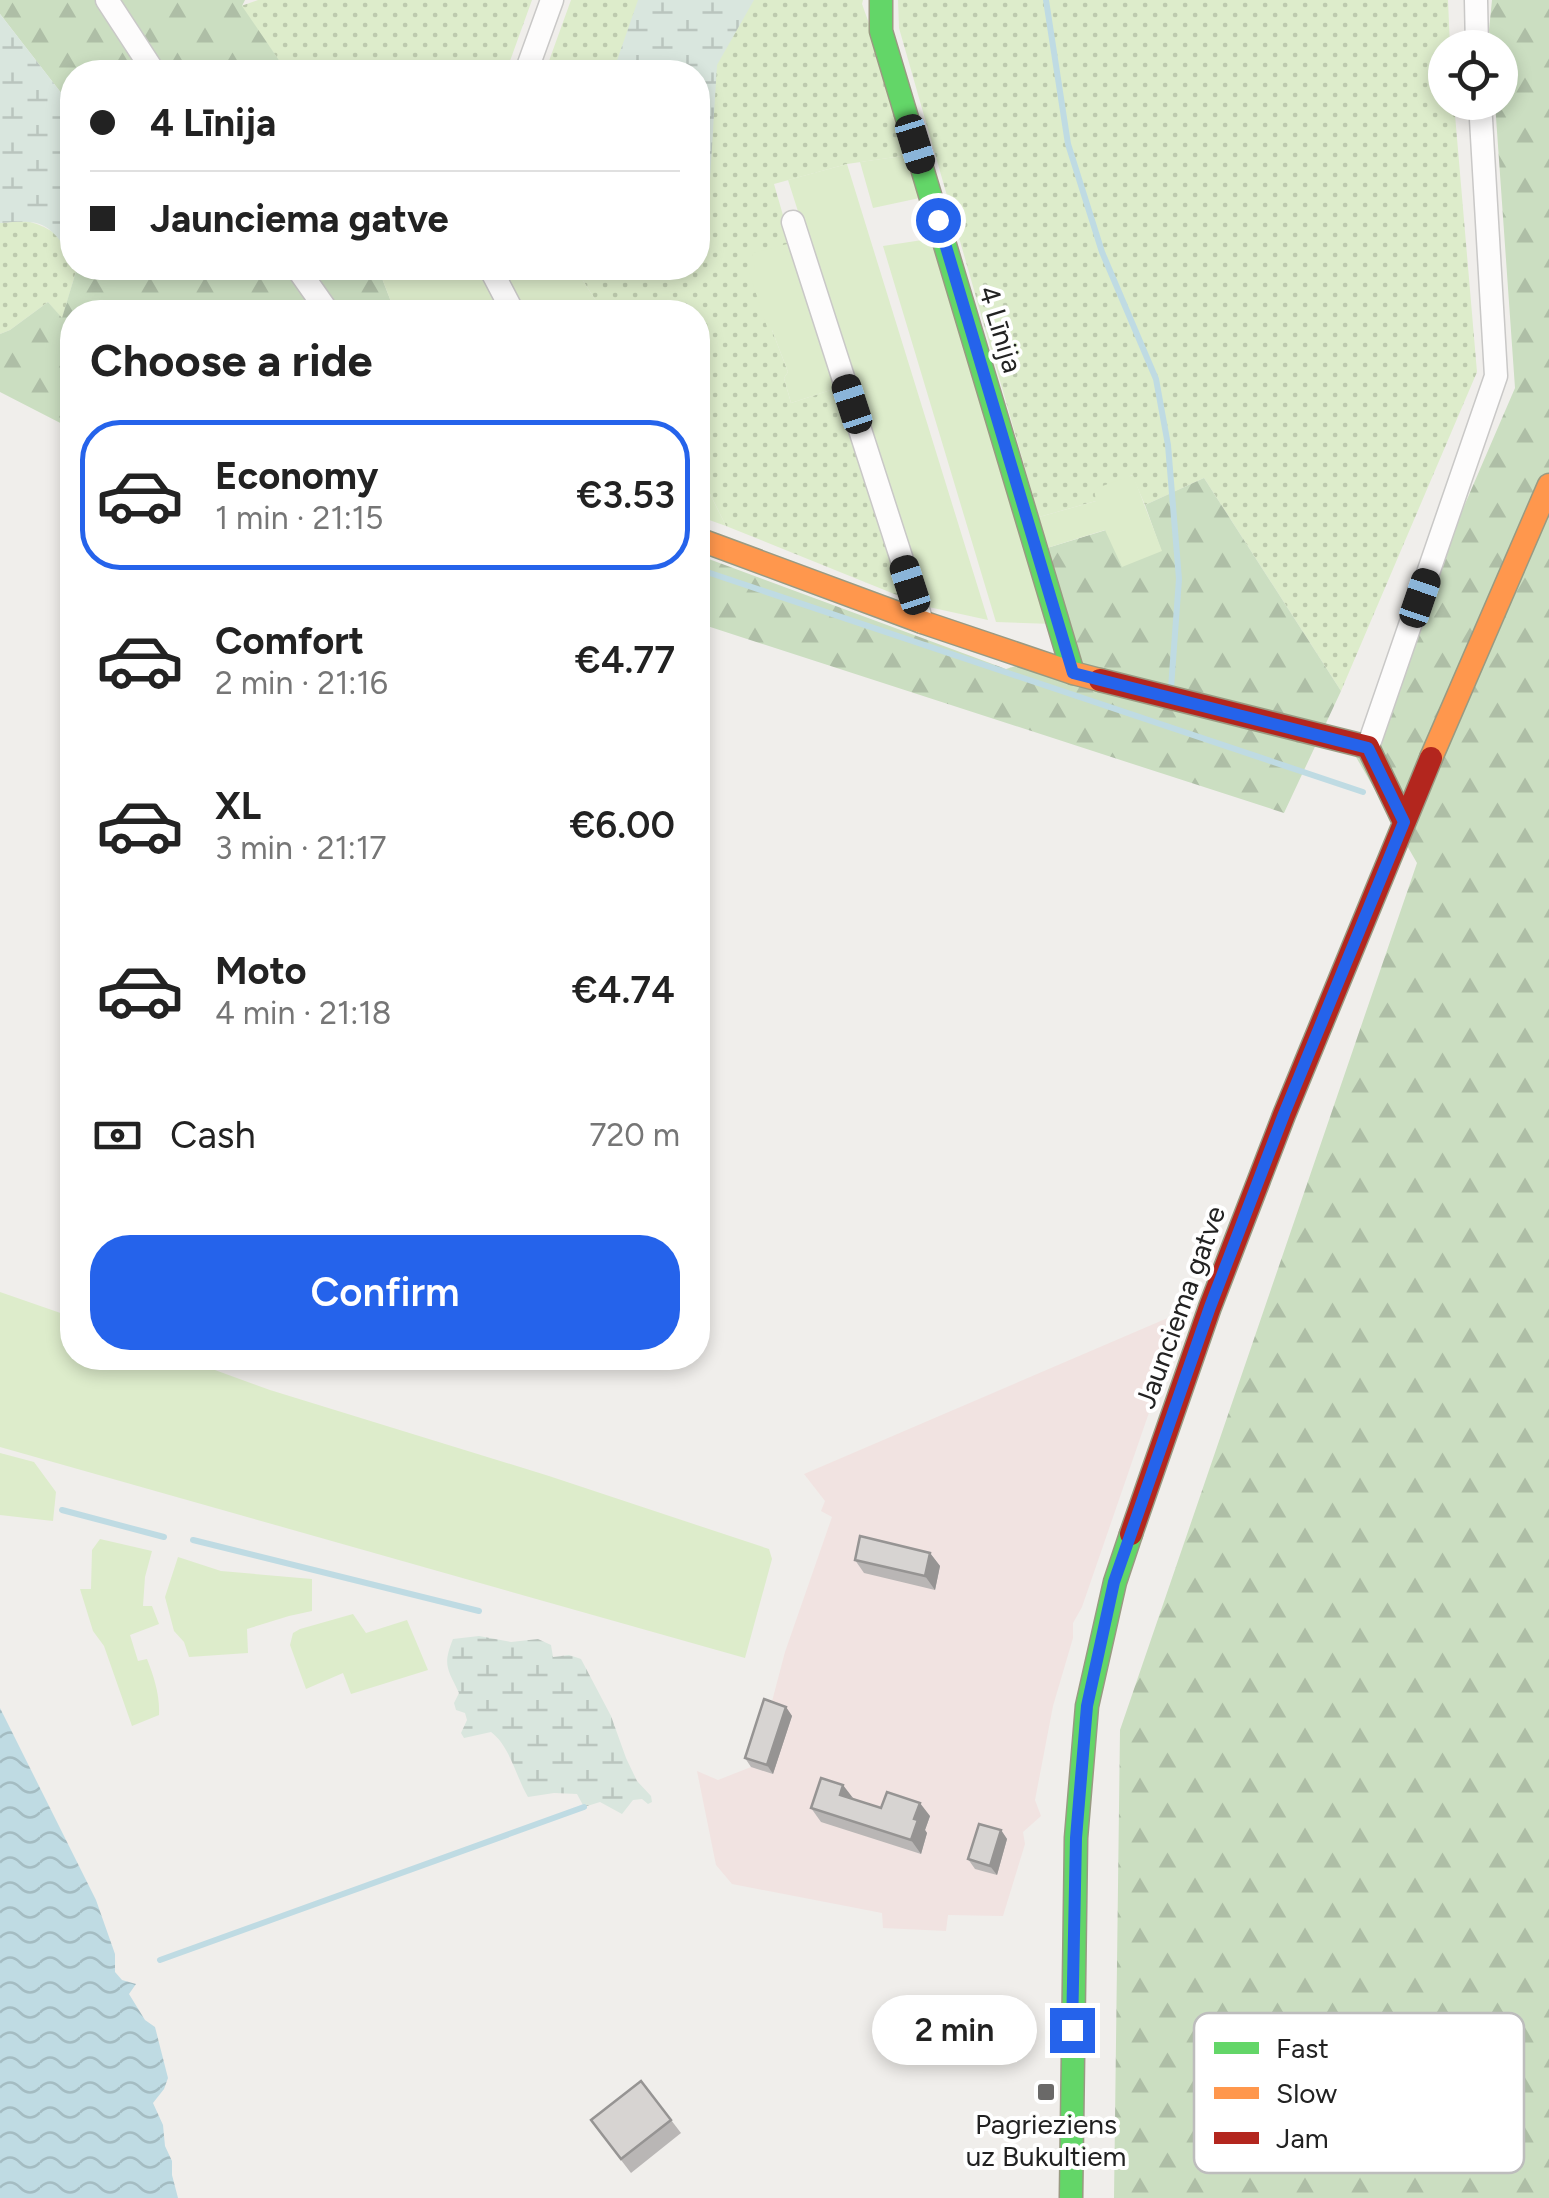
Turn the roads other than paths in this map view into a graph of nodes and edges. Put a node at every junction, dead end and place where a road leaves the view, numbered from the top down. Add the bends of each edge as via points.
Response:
1 (107, 0) edge
2 (552, 0) edge
3 (880, 0) edge
4 (1476, 0) edge
5 (1476, 30) edge
6 (146, 60) edge
7 (530, 60) edge
8 (1481, 120) edge
9 (793, 222) dead end
10 (1549, 484) edge
11 (710, 543) edge
12 (922, 622) junction
13 (1073, 673) junction
14 (1368, 748) junction
15 (1404, 822) junction
16 (1071, 2198) edge

1 - 6 street
2 - 7 street
3 - 13 main road, 4 Līnija via 881,31
4 - 5 street
8 - 14 street via 1496,376
9 - 12 street
10 - 15 main road, Jaunciema gatve
11 - 12 main road
12 - 13 main road
13 - 14 main road
14 - 15 main road
15 - 16 main road, Jaunciema gatve via 1230,1254 1114,1582 1087,1706 1076,1838

